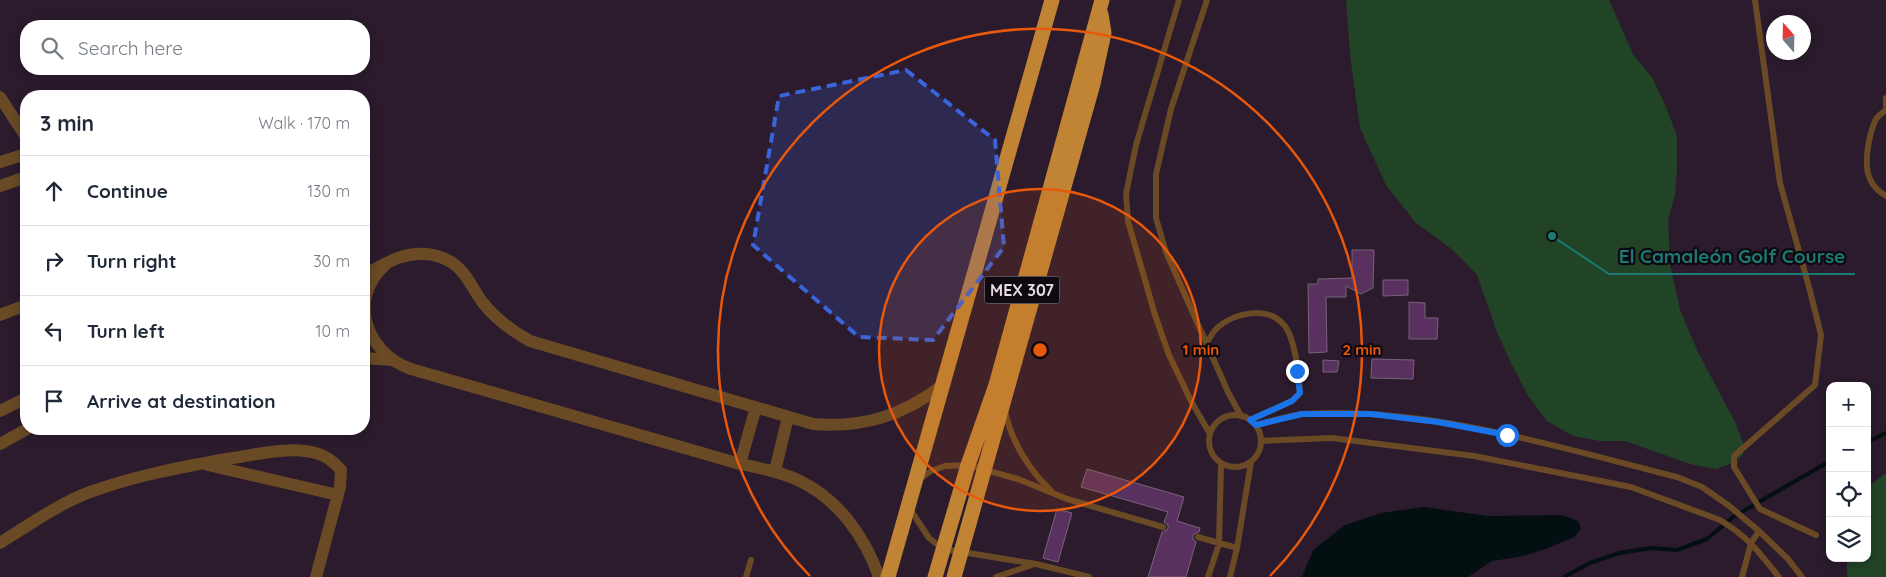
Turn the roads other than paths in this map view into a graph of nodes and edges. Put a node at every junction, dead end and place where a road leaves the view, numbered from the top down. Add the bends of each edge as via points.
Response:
1 (1052, 0) edge
2 (1179, 0) edge
3 (1207, 0) edge
4 (1755, 0) edge
5 (1101, 4) edge
6 (0, 97) edge
7 (1886, 98) edge
8 (1886, 108) edge
9 (20, 128) edge
10 (20, 156) edge
11 (0, 162) edge
12 (20, 178) edge
13 (0, 186) edge
14 (1886, 196) edge
15 (1886, 202) edge
16 (385, 264) junction
17 (370, 272) edge
18 (370, 283) edge
19 (20, 308) edge
20 (0, 315) edge
21 (370, 330) edge
22 (1206, 344) junction
23 (370, 358) edge
24 (392, 360) junction
25 (943, 385) junction
26 (20, 401) edge
27 (1004, 404) junction
28 (756, 407) junction
29 (0, 411) edge
30 (1241, 416) junction
31 (788, 417) junction
32 (1250, 420) junction
33 (1256, 425) junction
34 (20, 433) edge
35 (1210, 434) junction
36 (1261, 440) junction
37 (0, 444) edge
38 (1251, 462) junction
39 (200, 463) junction
40 (1221, 463) junction
41 (740, 464) junction
42 (968, 465) junction
43 (985, 470) junction
44 (775, 471) junction
45 (915, 482) junction
46 (1055, 494) junction
47 (338, 495) junction
48 (909, 506) junction
49 (1163, 527) dead end
50 (1759, 531) junction
51 (1816, 536) dead end
52 (1198, 537) dead end
53 (1751, 542) junction
54 (0, 543) edge
55 (1219, 544) junction
56 (1237, 548) junction
57 (943, 549) junction
58 (961, 553) junction
59 (751, 560) dead end
60 (1036, 564) junction
61 (316, 577) edge
62 (746, 577) edge
63 (879, 577) edge
64 (888, 577) edge
65 (935, 577) edge
66 (954, 577) edge
67 (996, 577) edge
68 (1089, 577) edge
69 (1208, 577) edge
70 (1230, 577) edge
71 (1742, 577) edge
72 (1779, 577) edge
73 (1802, 577) edge

1 - 25 highway, MEX 307
2 - 35 lane via 1136,145 1126,194 1128,221 1155,315 1180,378
3 - 22 lane via 1171,109 1156,174 1156,218 1166,252
4 - 51 lane via 1780,183 1821,335 1815,385 1734,456 1734,467 1760,509
5 - 27 highway via 1104,33 1098,66
5 - 42 highway, MEX 307 via 996,385
6 - 9 street
7 - 8 lane
8 - 14 lane via 1875,121 1866,168 1875,188
10 - 11 street
12 - 13 street
14 - 15 lane
16 - 17 street
16 - 18 street
16 - 28 street via 419,254 438,256 463,273 483,303 503,324 530,341
19 - 20 street
21 - 24 street via 378,346
22 - 30 lane
22 - 32 lane via 1216,329 1239,316 1253,313 1271,315 1284,325 1291,338 1300,393 1292,401
23 - 24 street
24 - 41 street via 411,369
25 - 31 street via 912,406 861,424 829,426
25 - 45 highway, MEX 307
26 - 29 street
27 - 43 highway
27 - 46 lane via 1020,452
28 - 31 street
28 - 41 street
30 - 32 lane
30 - 35 lane via 1219,421
31 - 44 street
32 - 33 lane
33 - 36 lane
33 - 50 lane via 1302,414 1371,414 1507,435 1677,477 1702,487
34 - 37 street
35 - 40 lane via 1211,450
36 - 38 lane via 1257,456
36 - 53 lane via 1332,438 1474,456 1631,487 1720,520
38 - 40 lane via 1236,467
38 - 56 lane
39 - 47 street
39 - 47 street via 270,452 316,453 331,460 341,470
39 - 54 street via 91,491
40 - 55 lane
41 - 44 street
42 - 43 lane
42 - 45 lane via 945,466
42 - 57 highway, MEX 307
43 - 46 lane
43 - 58 highway
44 - 63 street via 814,489 841,511 869,550
45 - 48 highway, MEX 307
46 - 49 lane
47 - 61 street
48 - 57 lane via 929,538
48 - 64 highway, MEX 307
50 - 53 lane
50 - 73 lane
52 - 55 lane
53 - 71 lane
53 - 72 lane
55 - 56 lane
55 - 69 lane
56 - 70 lane
57 - 58 lane
57 - 65 highway, MEX 307
58 - 60 lane
58 - 66 highway
59 - 62 lane
60 - 67 lane
60 - 68 lane

